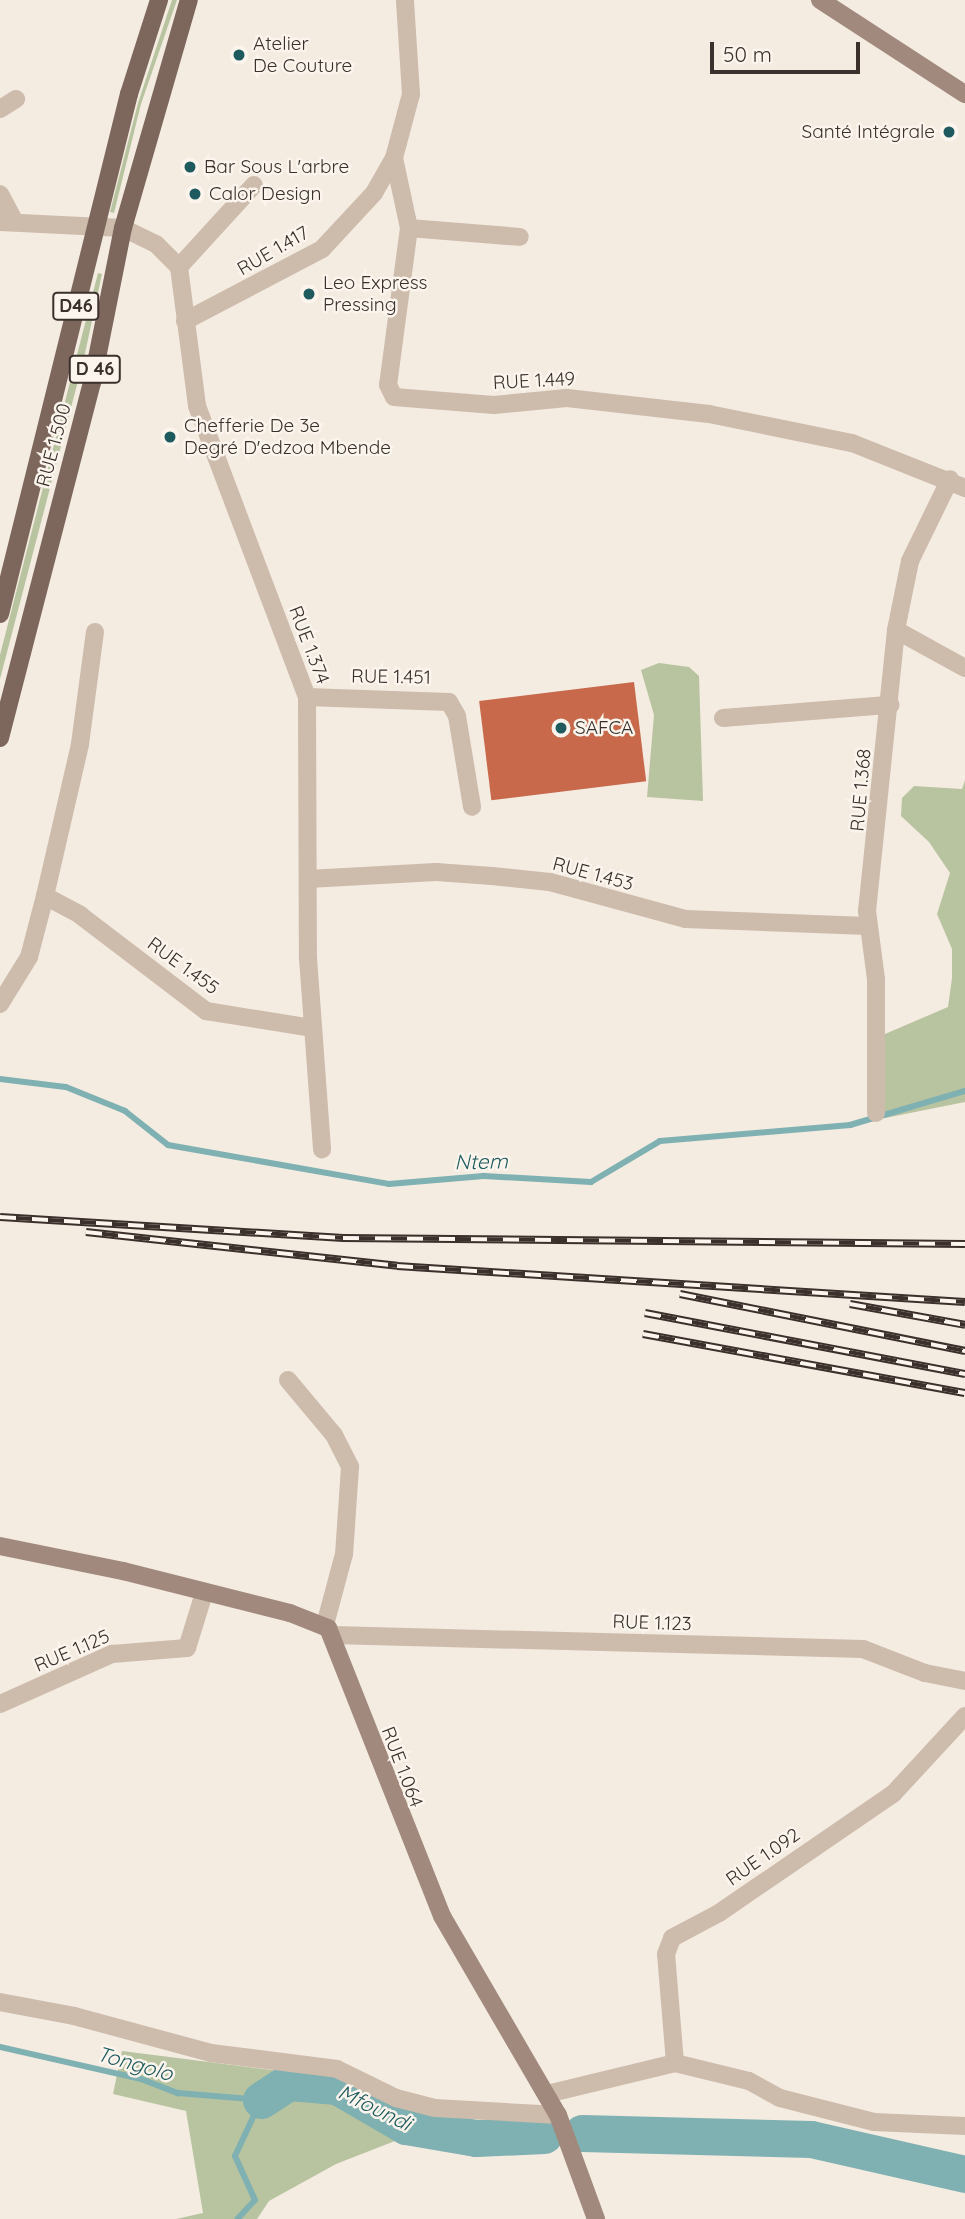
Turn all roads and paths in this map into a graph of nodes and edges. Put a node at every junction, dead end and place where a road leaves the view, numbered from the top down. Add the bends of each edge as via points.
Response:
1 (159, 0) edge
2 (189, 0) edge
3 (405, 0) edge
4 (820, 0) edge
5 (965, 94) edge
6 (16, 99) dead end
7 (0, 109) edge
8 (394, 159) junction
9 (254, 185) dead end
10 (0, 194) edge
11 (7, 221) edge
12 (97, 224) junction
13 (123, 228) junction
14 (409, 228) junction
15 (520, 237) dead end
16 (179, 267) junction
17 (185, 321) junction
18 (958, 484) edge
19 (0, 614) edge
20 (896, 629) junction
21 (94, 632) dead end
22 (965, 668) edge
23 (307, 697) junction
24 (890, 705) junction
25 (723, 718) dead end
26 (0, 738) edge
27 (472, 807) dead end
28 (308, 879) junction
29 (45, 896) junction
30 (867, 926) junction
31 (0, 1004) edge
32 (312, 1028) junction
33 (876, 1113) dead end
34 (322, 1149) dead end
35 (288, 1380) dead end
36 (0, 1546) edge
37 (204, 1593) junction
38 (329, 1630) junction
39 (965, 1681) edge
40 (0, 1704) edge
41 (965, 1716) edge
42 (0, 2002) edge
43 (675, 2063) junction
44 (547, 2094) junction
45 (558, 2115) junction
46 (965, 2126) edge
47 (596, 2219) edge

1 - 12 main road, RUE 1.500 / D46 via 129,94
2 - 13 main road, RUE 1.500 / D 46
3 - 8 street, RUE 1.417 via 411,94
4 - 5 main road
6 - 7 street
8 - 14 street, RUE 1.449
8 - 17 street, RUE 1.417 via 353,220 322,249
9 - 16 street
10 - 11 street
11 - 12 street
12 - 13 street
12 - 19 main road, RUE 1.500 / D46
13 - 16 street via 156,244
13 - 26 main road, RUE 1.500 / D 46 via 92,383
14 - 15 street
14 - 18 street, RUE 1.449 via 388,385 394,397 494,405 567,398 709,414 852,443
16 - 17 street, RUE 1.374
17 - 23 street, RUE 1.374 via 197,406
18 - 20 street, RUE 1.368 via 923,527
20 - 22 street
20 - 24 street, RUE 1.368
21 - 29 street via 80,744
23 - 27 street, RUE 1.451 via 449,702 457,716
23 - 28 street, RUE 1.374
24 - 25 street
24 - 30 street, RUE 1.368
28 - 30 street, RUE 1.453 via 436,872 492,876 550,882 685,919
28 - 32 street, RUE 1.374
29 - 31 street via 29,957
29 - 32 street, RUE 1.455 via 80,915 206,1011
30 - 33 street, RUE 1.368 via 876,979
32 - 34 street, RUE 1.374
35 - 38 street via 334,1435 350,1467 340,1581
36 - 37 main road
37 - 38 main road
37 - 40 street, RUE 1.125 via 187,1648 112,1654
38 - 39 street, RUE 1.123 via 863,1649 925,1673
38 - 44 main road, RUE 1.064 via 394,1807 442,1916
41 - 43 street, RUE 1.092 via 893,1794 719,1913 672,1938 666,1954
42 - 45 street via 74,2016 211,2053 337,2069 396,2098 435,2108
43 - 44 street
43 - 46 street via 749,2081 779,2098 874,2122
44 - 45 main road, RUE 1.064
45 - 47 main road, RUE 1.064

